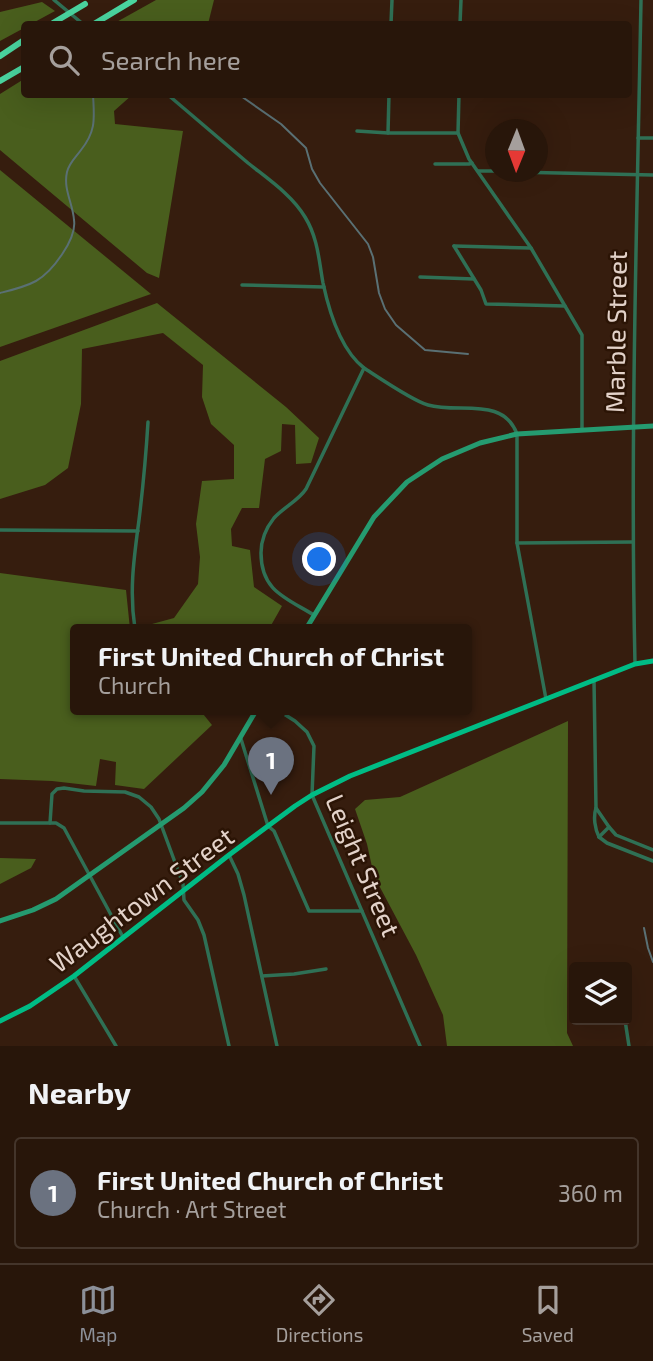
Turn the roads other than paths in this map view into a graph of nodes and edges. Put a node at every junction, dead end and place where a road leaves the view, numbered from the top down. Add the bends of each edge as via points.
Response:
1 (54, 0) edge
2 (134, 0) edge
3 (392, 0) edge
4 (461, 0) edge
5 (642, 0) edge
6 (88, 2) edge
7 (57, 21) edge
8 (79, 21) edge
9 (99, 21) edge
10 (391, 21) edge
11 (460, 21) edge
12 (21, 42) edge
13 (0, 54) edge
14 (21, 69) edge
15 (0, 83) edge
16 (172, 98) edge
17 (389, 98) edge
18 (459, 98) edge
19 (357, 131) dead end
20 (388, 133) junction
21 (458, 133) junction
22 (638, 138) junction
23 (653, 138) edge
24 (472, 163) junction
25 (435, 164) dead end
26 (478, 171) junction
27 (485, 171) edge
28 (548, 173) edge
29 (636, 174) junction
30 (653, 175) edge
31 (531, 248) junction
32 (421, 277) dead end
33 (474, 279) junction
34 (242, 285) dead end
35 (324, 287) junction
36 (565, 306) junction
37 (365, 368) junction
38 (148, 422) dead end
39 (632, 426) junction
40 (653, 426) edge
41 (582, 429) junction
42 (517, 434) junction
43 (0, 530) edge
44 (138, 531) junction
45 (632, 542) junction
46 (517, 543) junction
47 (314, 615) junction
48 (134, 624) edge
49 (309, 624) edge
50 (653, 661) edge
51 (635, 664) junction
52 (594, 680) junction
53 (546, 699) junction
54 (253, 715) edge
55 (286, 715) edge
56 (240, 737) junction
57 (312, 795) junction
58 (596, 808) junction
59 (0, 822) edge
60 (50, 823) junction
61 (161, 825) junction
62 (268, 826) junction
63 (609, 827) junction
64 (599, 836) junction
65 (653, 850) edge
66 (229, 855) junction
67 (653, 861) edge
68 (89, 876) junction
69 (184, 891) junction
70 (362, 911) junction
71 (0, 921) edge
72 (123, 937) junction
73 (326, 969) dead end
74 (74, 976) junction
75 (262, 976) junction
76 (0, 1021) edge
77 (626, 1025) edge
78 (116, 1046) edge
79 (229, 1046) edge
80 (277, 1046) edge
81 (420, 1046) edge
82 (629, 1046) edge

1 - 8 street
2 - 9 highway
3 - 10 street
4 - 11 street
5 - 22 street, Marble Street
6 - 7 highway, bridge
12 - 13 highway
14 - 15 highway
16 - 35 street via 300,209 316,243
17 - 20 street
18 - 21 street
19 - 20 street
20 - 21 street
21 - 24 street
22 - 23 street
22 - 29 street, Marble Street
24 - 25 street
24 - 26 street
26 - 27 street
26 - 31 street
28 - 29 street
29 - 30 street
29 - 39 street, Marble Street
31 - 33 street via 454,246
31 - 36 street
32 - 33 street
33 - 36 street via 486,304
34 - 35 street
35 - 37 street via 342,341
36 - 41 street via 582,335
37 - 42 street via 425,404 480,408 504,415
37 - 47 street via 303,495 271,523 262,543 264,578
38 - 44 street
39 - 40 street
39 - 41 street
39 - 45 street, Marble Street
41 - 42 street
42 - 46 street
42 - 47 street via 457,451 407,482 374,517
43 - 44 street
44 - 48 street via 133,562
45 - 46 street
45 - 51 street, Marble Street
46 - 53 street
47 - 49 street
50 - 51 main road, Waughtown Street
51 - 52 main road, Waughtown Street
52 - 53 main road, Waughtown Street
52 - 58 street
53 - 57 main road, Waughtown Street
54 - 56 street
55 - 57 street, Leight Street via 307,732 314,746
56 - 61 street via 202,792
56 - 62 street
57 - 62 main road, Waughtown Street
57 - 70 street, Leight Street
58 - 63 street
58 - 64 street
59 - 60 street
60 - 61 street via 52,794 64,788 130,793 151,807
60 - 68 street via 64,828
61 - 68 street
61 - 69 street
62 - 66 main road, Waughtown Street
62 - 70 street via 309,911
63 - 64 street
63 - 65 street via 616,835
64 - 67 street
66 - 69 main road, Waughtown Street
66 - 75 street via 244,895
68 - 71 street via 46,904
68 - 72 street
69 - 72 main road, Waughtown Street
69 - 79 street via 184,900 204,935
70 - 81 street, Leight Street
72 - 74 main road, Waughtown Street
73 - 75 street
74 - 76 main road, Waughtown Street
74 - 78 street
75 - 80 street
77 - 82 street

